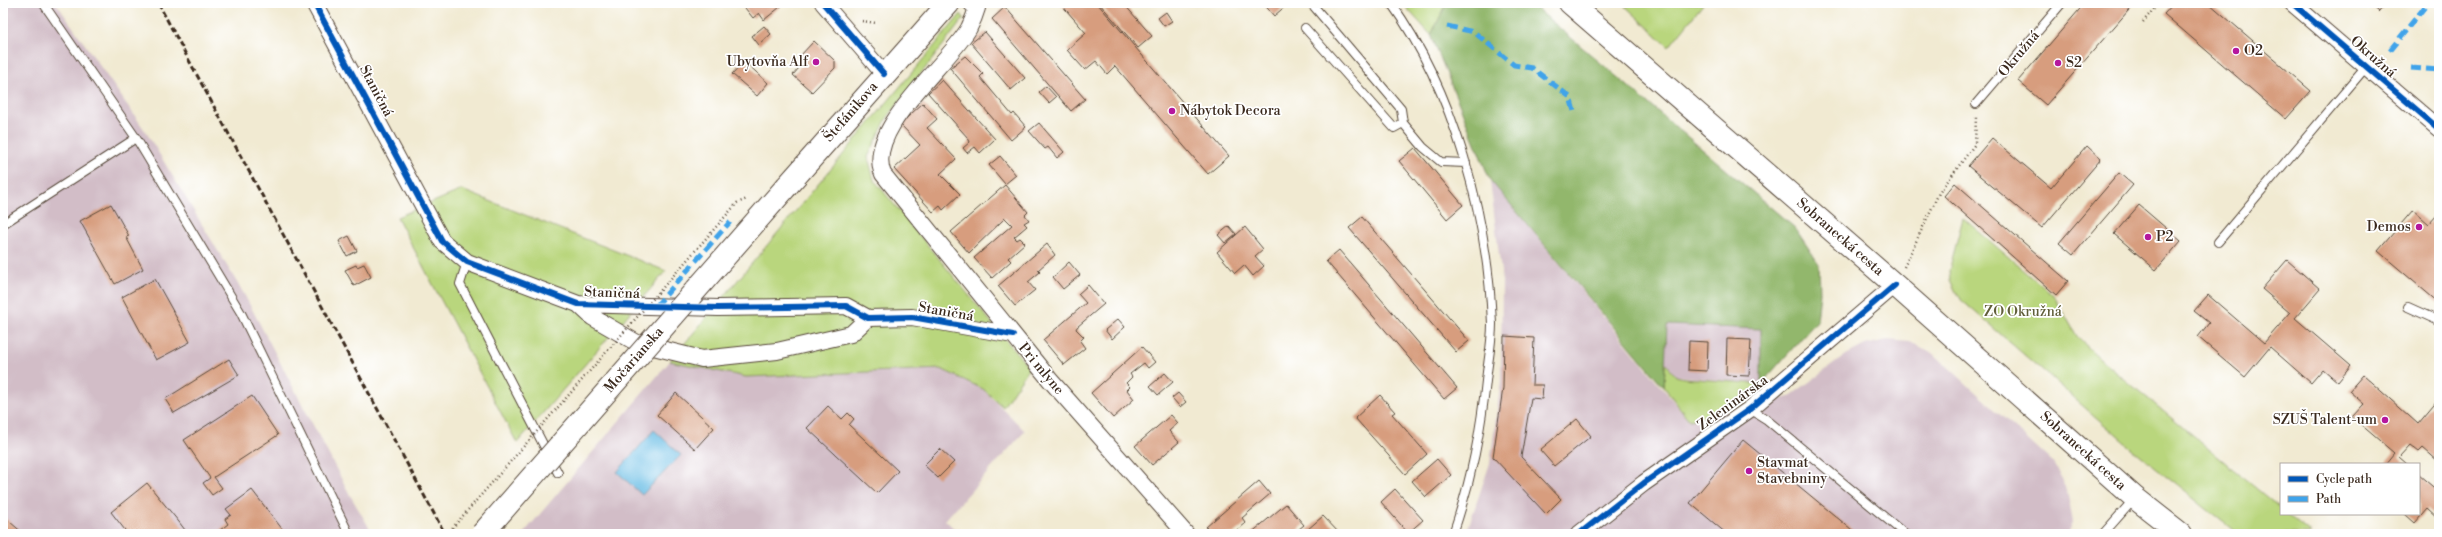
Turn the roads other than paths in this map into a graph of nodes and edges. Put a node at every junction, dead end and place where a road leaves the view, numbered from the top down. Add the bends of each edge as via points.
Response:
1 (43, 3) edge
2 (314, 3) edge
3 (823, 3) edge
4 (948, 3) edge
5 (971, 3) edge
6 (1311, 3) edge
7 (1391, 3) edge
8 (1570, 3) edge
9 (2062, 3) edge
10 (2292, 3) edge
11 (1305, 28) dead end
12 (2366, 67) junction
13 (884, 74) junction
14 (1976, 104) road end
15 (1403, 123) junction
16 (2439, 129) edge
17 (136, 138) junction
18 (1466, 163) junction
19 (787, 186) joint
20 (3, 224) edge
21 (2218, 242) dead end
22 (467, 262) junction
23 (1895, 285) junction
24 (578, 304) junction
25 (2408, 307) dead end
26 (868, 318) junction
27 (2439, 321) edge
28 (1013, 335) junction
29 (1750, 409) junction
30 (558, 473) dead end
31 (2135, 498) junction
32 (349, 534) edge
33 (482, 534) edge
34 (1186, 534) edge
35 (1453, 534) edge
36 (1579, 534) edge
37 (1905, 534) edge
38 (2103, 534) edge
39 (2182, 534) edge

1 - 17 lane
2 - 22 street, Staničná via 442,241
3 - 13 street
4 - 13 main road, Štefánikova
5 - 28 street, Pri mlyne via 977,8 969,29 893,123 878,158 883,174
6 - 15 lane via 1401,109
7 - 18 lane via 1410,29 1435,82
8 - 23 main road, Sobranecká cesta
9 - 14 lane, Okružná
10 - 12 street, Okružná
11 - 15 lane via 1394,128
12 - 16 street, Okružná
12 - 21 lane, Okružná
13 - 19 main road, Štefánikova
15 - 18 lane via 1423,147 1441,162
17 - 20 lane
17 - 32 lane via 241,312
18 - 35 lane via 1476,201 1486,259 1492,326 1482,426 1468,490
19 - 33 main road, Močarianska, bridge
22 - 24 street, Staničná
22 - 30 lane via 460,284
23 - 29 street, Zeleninárska
23 - 31 main road, Sobranecká cesta
24 - 26 street, Staničná via 718,308 846,306
24 - 26 street, Staničná via 592,317 637,343 702,359 777,351 851,334
25 - 27 lane
26 - 28 street, Staničná via 912,317
28 - 34 street, Pri mlyne
29 - 36 street, Zeleninárska via 1681,456
29 - 37 lane via 1766,419
31 - 38 lane
31 - 39 main road, Sobranecká cesta

